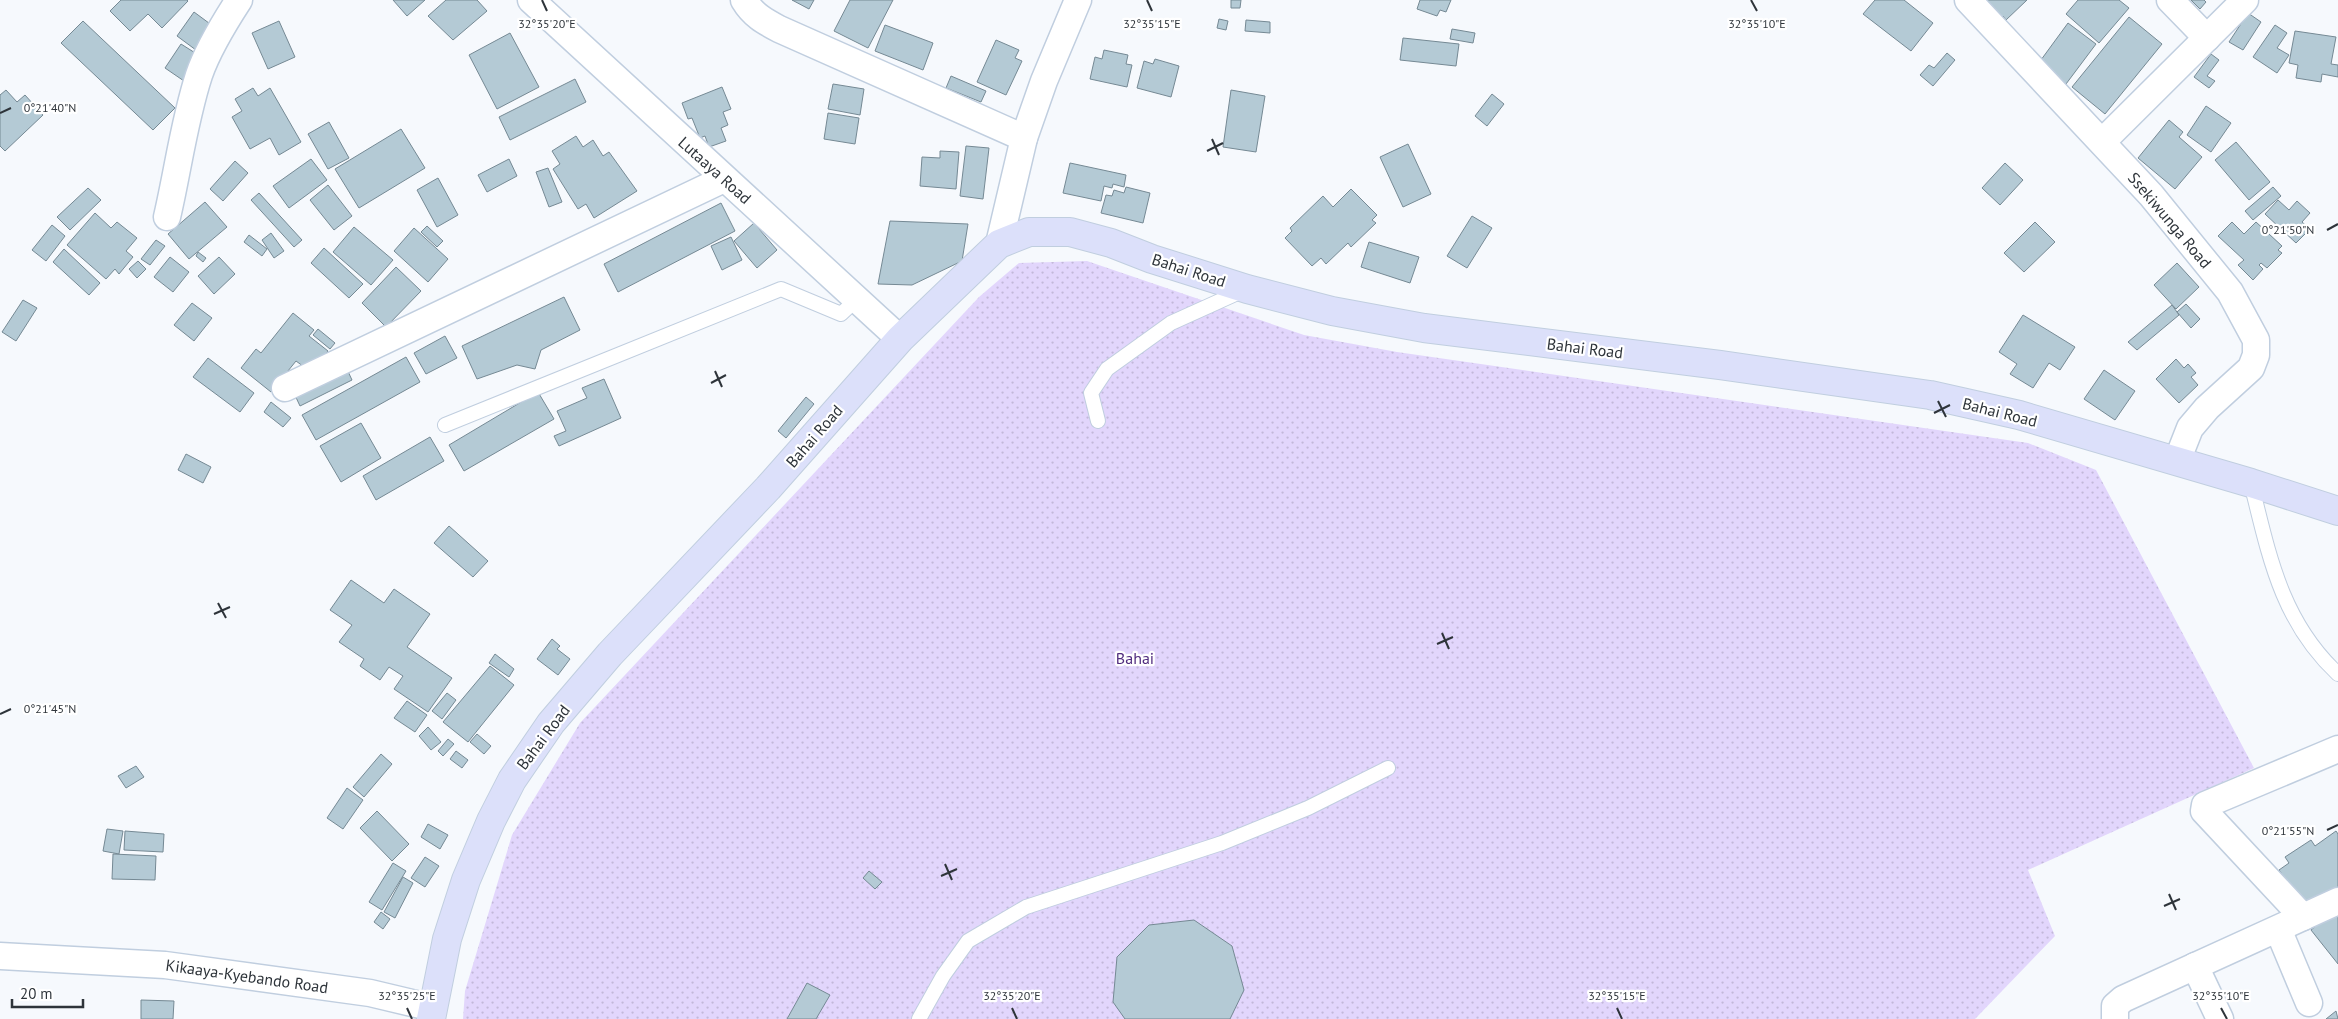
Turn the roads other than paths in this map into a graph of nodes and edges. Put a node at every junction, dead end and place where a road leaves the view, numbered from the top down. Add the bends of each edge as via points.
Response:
1 (239, 0) edge
2 (531, 0) edge
3 (744, 0) edge
4 (1078, 0) edge
5 (1968, 0) edge
6 (2170, 0) edge
7 (2245, 0) edge
8 (2207, 38) junction
9 (1024, 138) junction
10 (2102, 142) junction
11 (724, 179) junction
12 (166, 217) dead end
13 (998, 244) junction
14 (1247, 289) junction
15 (857, 299) junction
16 (900, 339) junction
17 (285, 388) dead end
18 (1098, 421) dead end
19 (444, 425) dead end
20 (2176, 462) junction
21 (2251, 483) junction
22 (2338, 511) edge
23 (2338, 674) edge
24 (2338, 749) edge
25 (1388, 768) dead end
26 (2338, 900) edge
27 (2303, 918) junction
28 (2278, 929) junction
29 (0, 956) edge
30 (2195, 966) junction
31 (2309, 1003) dead end
32 (432, 1014) edge
33 (919, 1019) edge
34 (2115, 1019) edge
35 (2220, 1019) edge

1 - 12 street via 200,73 186,120
2 - 11 street, Lutaaya Road
3 - 9 street via 762,20 779,29
4 - 9 street
5 - 10 street, Ssekiwunga Road
6 - 8 street
7 - 8 street
8 - 10 street
9 - 13 street
10 - 20 street, Ssekiwunga Road via 2151,195 2230,292 2256,340 2256,355 2250,368 2190,428
11 - 15 street, Lutaaya Road
11 - 17 street
13 - 14 street, Bahai Road via 1029,232 1070,232
13 - 16 street, Bahai Road
14 - 18 lane via 1170,323 1106,369 1091,393
14 - 20 street, Bahai Road via 1424,328 1720,364 1930,395 2019,416
15 - 16 street, Lutaaya Road
15 - 19 lane via 841,314 781,288
16 - 32 street, Bahai Road via 768,488 610,654 526,756 491,821 466,880 447,939
20 - 21 street, Bahai Road
21 - 22 street, Bahai Road
21 - 23 lane via 2272,567 2286,604 2322,659
24 - 27 street via 2205,806 2204,811
25 - 33 lane via 1308,808 1222,843 1026,906 968,941 943,976
26 - 27 street
27 - 28 street
28 - 30 street
28 - 31 street
29 - 32 street, Kikaaya-Kyebando Road via 165,965 370,992
30 - 34 street via 2123,999 2115,1006
30 - 35 street

